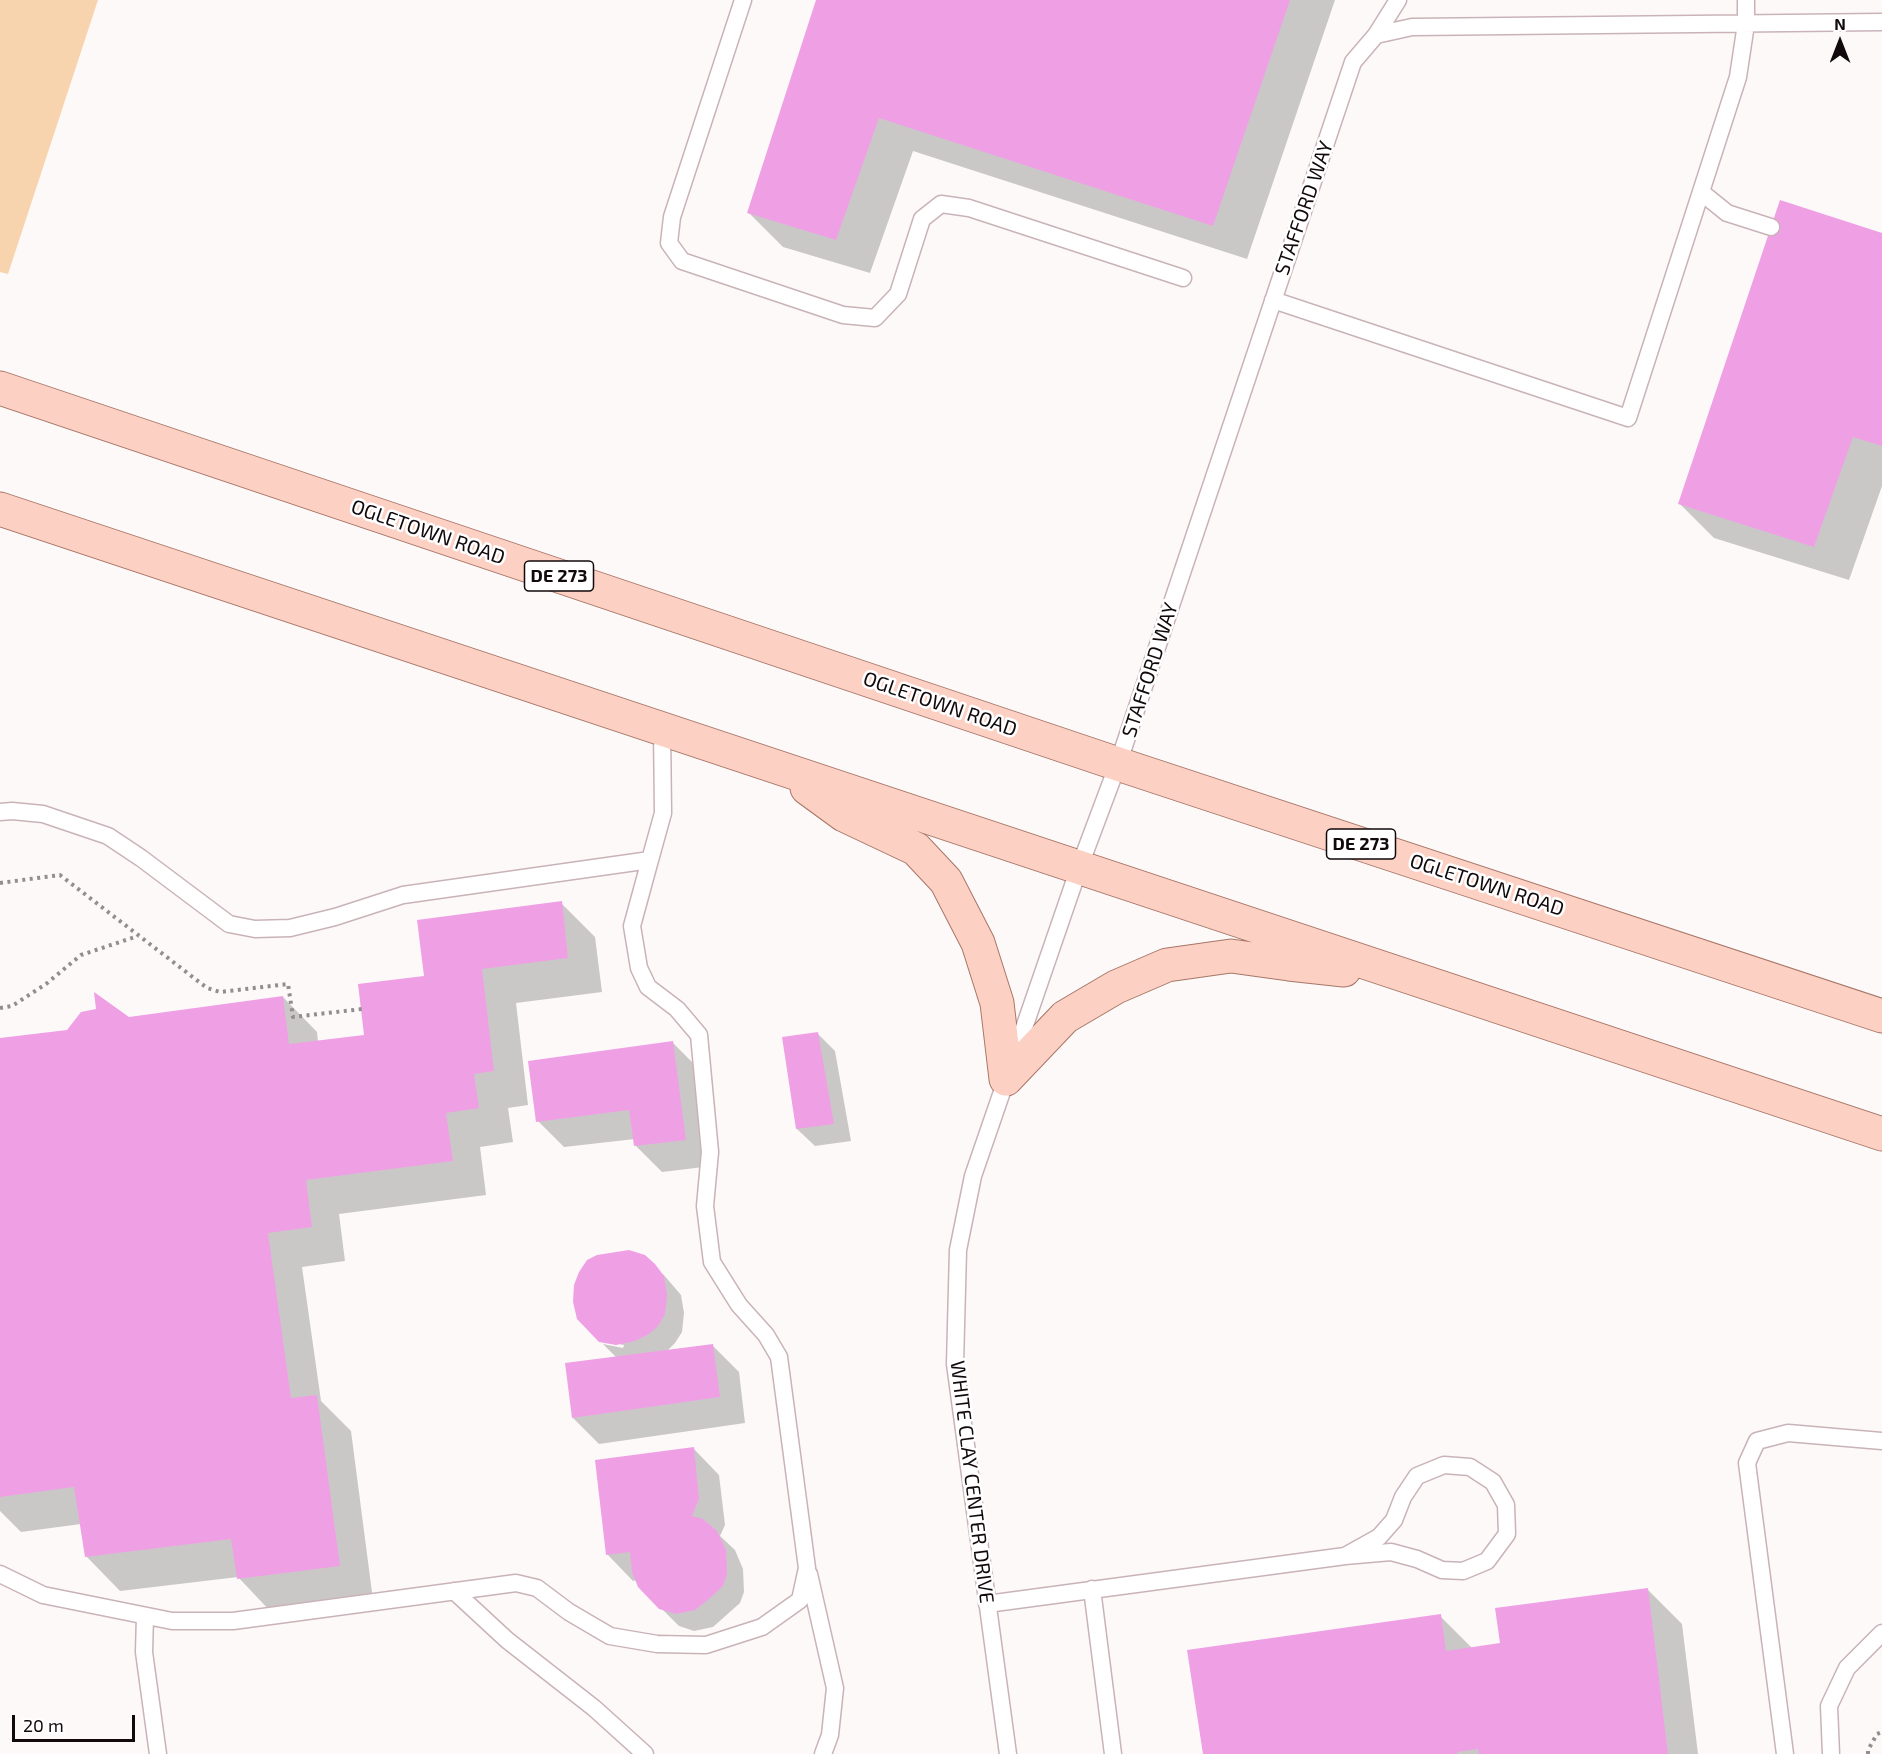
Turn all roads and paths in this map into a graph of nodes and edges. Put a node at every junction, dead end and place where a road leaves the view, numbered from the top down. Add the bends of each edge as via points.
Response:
1 (743, 0) edge
2 (1398, 0) edge
3 (1746, 0) edge
4 (1882, 22) edge
5 (1746, 24) junction
6 (1376, 35) junction
7 (1701, 192) junction
8 (1771, 227) dead end
9 (1183, 278) dead end
10 (1273, 300) junction
11 (0, 388) edge
12 (0, 509) edge
13 (662, 729) junction
14 (1118, 764) junction
15 (782, 769) junction
16 (0, 812) edge
17 (650, 860) junction
18 (1079, 868) junction
19 (0, 884) edge
20 (139, 936) junction
21 (1408, 977) junction
22 (0, 1008) edge
23 (362, 1010) dead end
24 (1882, 1016) edge
25 (1006, 1079) junction
26 (1882, 1134) edge
27 (1882, 1441) edge
28 (1345, 1556) junction
29 (807, 1568) junction
30 (0, 1574) edge
31 (1092, 1589) junction
32 (454, 1591) junction
33 (987, 1604) junction
34 (145, 1616) junction
35 (1882, 1633) edge
36 (1882, 1732) edge
37 (158, 1754) edge
38 (645, 1754) edge
39 (823, 1754) edge
40 (1008, 1754) edge
41 (1113, 1754) edge
42 (1785, 1754) edge
43 (1831, 1754) edge
44 (1869, 1754) edge

1 - 9 lane via 672,217 669,243 682,261 843,315 875,318 898,294 922,219 940,204 969,208
2 - 6 lane, STAFFORD WAY
3 - 5 lane
4 - 5 lane
5 - 6 lane via 1412,27
5 - 7 lane via 1738,77
6 - 10 lane, STAFFORD WAY via 1353,63
7 - 8 lane via 1727,213
7 - 10 lane via 1628,418
10 - 14 lane, STAFFORD WAY
11 - 14 main road, OGLETOWN ROAD / DE 273
12 - 13 main road
13 - 15 main road
13 - 17 lane via 663,813
14 - 18 lane, STAFFORD WAY
14 - 24 main road, OGLETOWN ROAD / DE 273
15 - 18 main road
15 - 25 main road via 844,815 916,849 946,881 978,943 997,1003
16 - 17 lane via 43,814 108,836 229,924 255,929 290,928 403,895
17 - 29 lane via 632,926 639,968 648,987 677,1010 699,1035 711,1152 705,1206 712,1262 779,1357
18 - 21 main road
18 - 25 lane, WHITE CLAY CENTER DRIVE
19 - 20 path via 60,875
20 - 22 path via 81,955 46,984 12,1006
20 - 23 path via 207,988 220,992 288,984 292,1017
21 - 25 main road via 1231,956 1167,965 1116,987 1065,1017
21 - 26 main road
25 - 33 lane, WHITE CLAY CENTER DRIVE via 973,1176 958,1250 955,1364
27 - 42 lane via 1788,1432 1757,1441 1748,1463
28 - 28 lane via 1391,1552 1442,1570 1463,1571 1487,1561 1507,1534 1506,1505 1493,1482 1470,1467 1444,1465 1417,1476 1394,1520 1379,1537
28 - 31 lane
29 - 32 lane via 800,1600 762,1627 706,1645 657,1644 610,1635 537,1588 516,1583
29 - 39 lane via 835,1688 831,1735
30 - 34 lane via 42,1595
31 - 33 lane
31 - 41 lane
32 - 34 lane via 233,1621 172,1621
32 - 38 lane
33 - 40 lane, WHITE CLAY CENTER DRIVE
34 - 37 lane via 144,1652
35 - 43 lane via 1847,1668 1829,1706
36 - 44 path via 1877,1734

